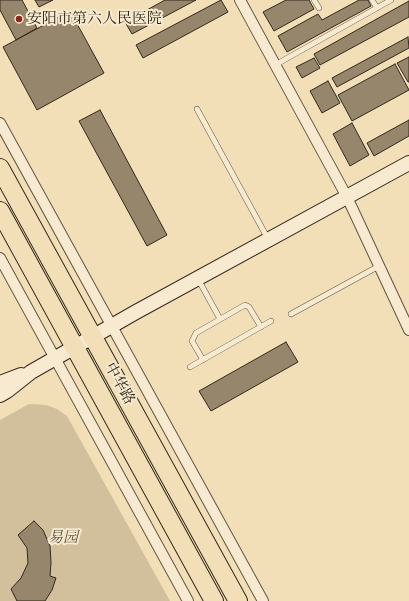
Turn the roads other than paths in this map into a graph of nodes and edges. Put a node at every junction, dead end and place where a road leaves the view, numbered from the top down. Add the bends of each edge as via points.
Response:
1 (240, 0) edge
2 (314, 0) edge
3 (372, 0) edge
4 (391, 0) edge
5 (319, 8) dead end
6 (377, 8) junction
7 (275, 65) junction
8 (197, 109) dead end
9 (0, 123) edge
10 (409, 163) edge
11 (0, 168) edge
12 (347, 197) junction
13 (0, 211) edge
14 (269, 240) junction
15 (0, 258) edge
16 (379, 266) junction
17 (198, 278) junction
18 (291, 314) dead end
19 (220, 319) junction
20 (271, 321) dead end
21 (112, 326) junction
22 (261, 327) junction
23 (409, 330) edge
24 (93, 337) junction
25 (74, 347) junction
26 (55, 358) junction
27 (203, 360) junction
28 (190, 367) dead end
29 (31, 372) junction
30 (0, 383) edge
31 (0, 395) edge
32 (188, 601) edge
33 (214, 601) edge
34 (238, 601) edge
35 (263, 601) edge

1 - 7 street
2 - 5 lane
3 - 6 lane
4 - 6 lane
6 - 7 lane
7 - 12 street
8 - 14 lane
9 - 21 street
10 - 12 street
11 - 24 highway, 中华路
12 - 14 street
12 - 16 street
13 - 25 highway, 中华路
14 - 17 street
15 - 26 street
16 - 18 lane
16 - 23 street
17 - 19 lane
17 - 21 street
19 - 22 lane via 246,305
19 - 27 lane via 192,338
20 - 22 lane
21 - 24 street
21 - 35 street
22 - 27 lane
24 - 25 street
24 - 34 highway, 中华路
25 - 26 street
25 - 33 highway, 中华路
26 - 29 street
26 - 32 street
27 - 28 lane
29 - 30 street
29 - 31 street

